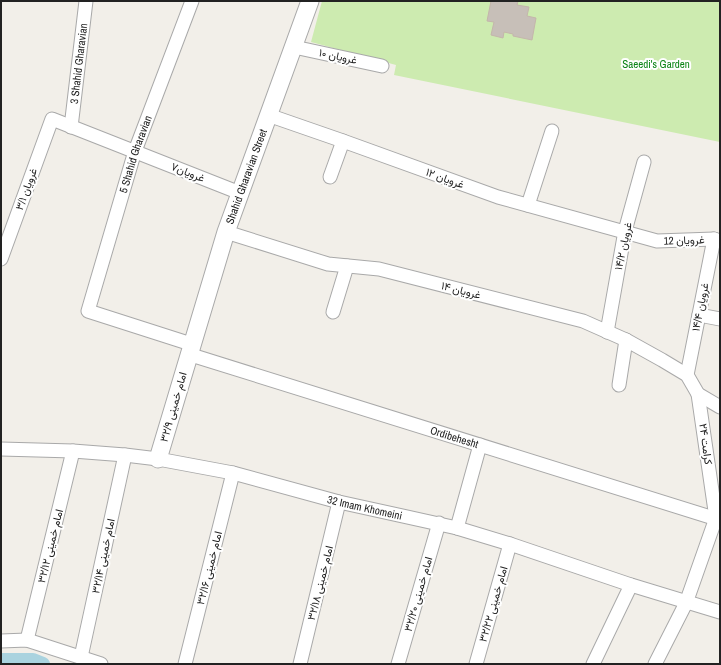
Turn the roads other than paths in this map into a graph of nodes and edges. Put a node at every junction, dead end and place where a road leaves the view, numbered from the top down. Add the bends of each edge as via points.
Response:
1 (86, 1) edge
2 (192, 1) edge
3 (310, 1) edge
4 (294, 47) junction
5 (382, 66) dead end
6 (268, 115) junction
7 (52, 119) joint
8 (71, 127) junction
9 (552, 131) dead end
10 (343, 141) junction
11 (136, 151) junction
12 (644, 162) dead end
13 (330, 177) dead end
14 (240, 194) junction
15 (528, 205) junction
16 (625, 231) junction
17 (226, 232) junction
18 (717, 240) edge
19 (2, 252) edge
20 (347, 266) junction
21 (88, 311) joint
22 (333, 312) dead end
23 (699, 314) junction
24 (720, 319) edge
25 (606, 332) junction
26 (626, 340) junction
27 (190, 349) junction
28 (687, 375) junction
29 (619, 385) dead end
30 (698, 394) junction
31 (720, 408) edge
32 (480, 445) junction
33 (1, 449) edge
34 (73, 451) junction
35 (125, 455) junction
36 (158, 459) junction
37 (233, 473) junction
38 (715, 478) edge
39 (339, 502) junction
40 (718, 519) edge
41 (439, 523) junction
42 (457, 528) junction
43 (510, 544) junction
44 (631, 585) junction
45 (686, 603) junction
46 (720, 612) edge
47 (27, 640) junction
48 (1, 641) edge
49 (81, 657) junction
50 (101, 664) edge
51 (184, 664) edge
52 (300, 664) edge
53 (398, 664) edge
54 (476, 664) edge
55 (593, 664) edge
56 (655, 664) edge

1 - 8 street, 3 Shahid Gharavian
2 - 11 street, 5 Shahid Gharavian
3 - 4 street, Shahid Gharavian Street
4 - 5 street, غرویان ۱۰
4 - 6 street, Shahid Gharavian Street
6 - 10 street, غرویان ۱۲
6 - 14 street, Shahid Gharavian Street
7 - 8 street, غرویان۷
7 - 19 street, غرویان ۳/۱
8 - 11 street, غرویان۷
9 - 15 street
10 - 13 street
10 - 15 street, غرویان ۱۲ via 498,197
11 - 14 street, غرویان۷
11 - 21 street, 5 Shahid Gharavian
12 - 16 street, غرویان ۱۴/۲
14 - 17 street, Shahid Gharavian Street
15 - 16 street, غرویان ۱۲
16 - 18 street, غرویان 12 via 657,241
16 - 25 street, غرویان ۱۴/۲
17 - 20 street, غرویان ۱۴ via 328,264
17 - 27 street, Shahid Gharavian Street
18 - 23 street, غرویان ۱۴/۴
20 - 22 street
20 - 25 street, غرویان ۱۴ via 379,269 583,321
21 - 27 street, Ordibehesht
23 - 24 street
23 - 28 street, غرویان ۱۴/۴
25 - 26 street, غرویان ۱۴
26 - 28 street, غرویان ۱۴
26 - 29 street
27 - 32 street, Ordibehesht
27 - 36 street, امام خمینی ۳۲/۹
28 - 30 street
30 - 31 street
30 - 38 street, کرامت ۲۴
32 - 40 street, Ordibehesht
32 - 42 street
33 - 34 street, 32 Imam Khomeini
34 - 35 street, 32 Imam Khomeini
34 - 47 street, امام خمینی ۳۲/۱۲
35 - 36 street, 32 Imam Khomeini
35 - 49 street, امام خمینی ۳۲/۱۴
36 - 37 street, 32 Imam Khomeini
37 - 39 street, 32 Imam Khomeini
37 - 51 street, امام خمینی ۳۲/۱۶
38 - 40 street, کرامت ۲۴
39 - 41 street, 32 Imam Khomeini
39 - 52 street, امام خمینی ۳۲/۱۸
40 - 45 street
41 - 42 street, 32 Imam Khomeini
41 - 53 street, امام خمینی ۳۲/۲۰
42 - 43 street, 32 Imam Khomeini
43 - 44 street, 32 Imam Khomeini
43 - 54 street, امام خمینی ۳۲/۲۲
44 - 45 street, 32 Imam Khomeini
44 - 55 street
45 - 46 street, 32 Imam Khomeini
45 - 56 street
47 - 48 street
47 - 49 street
49 - 50 street

